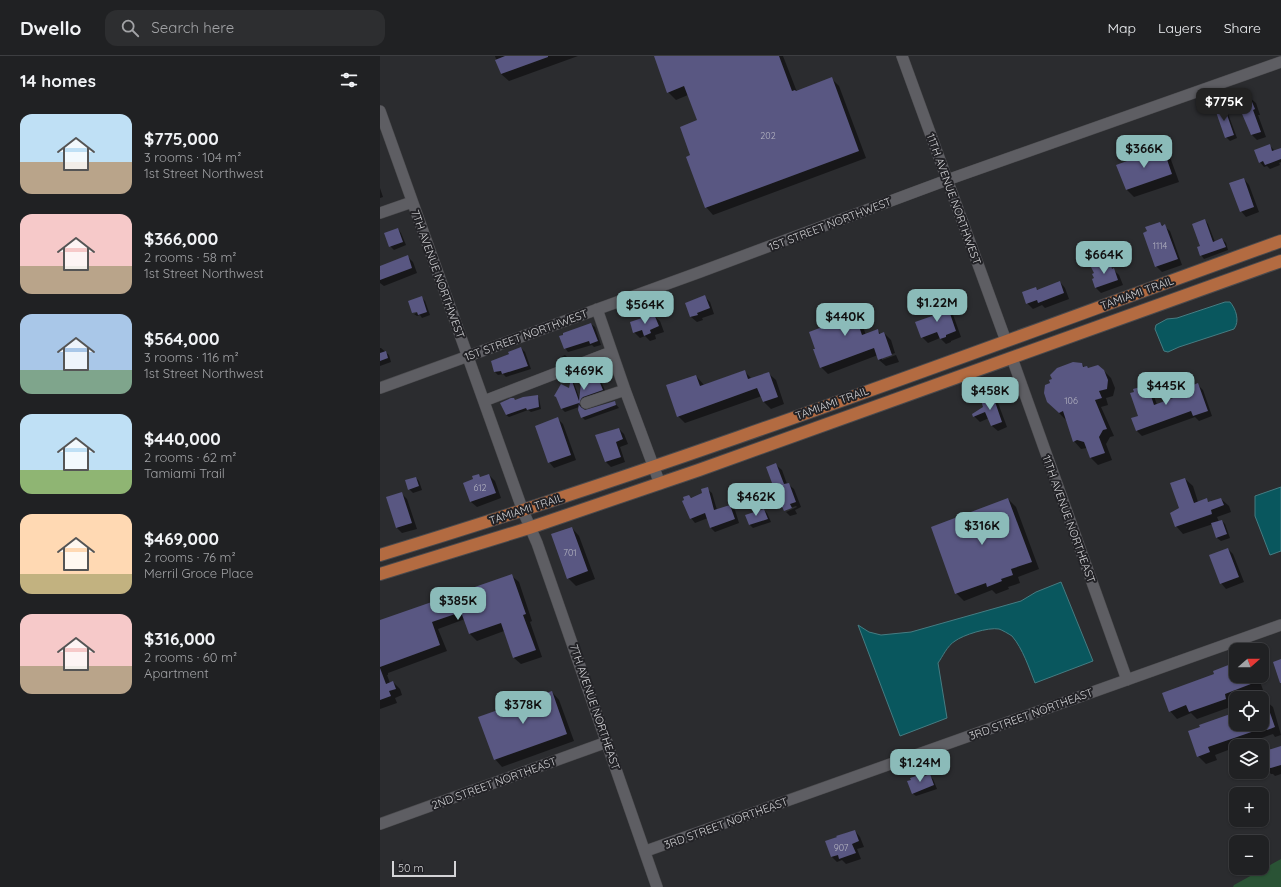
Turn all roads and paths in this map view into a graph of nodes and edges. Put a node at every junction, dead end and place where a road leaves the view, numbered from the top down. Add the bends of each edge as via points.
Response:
1 (902, 56) edge
2 (1281, 62) edge
3 (380, 111) edge
4 (947, 180) junction
5 (412, 202) junction
6 (380, 213) edge
7 (1281, 241) edge
8 (1281, 261) edge
9 (1194, 272) junction
10 (1200, 290) junction
11 (597, 309) junction
12 (1050, 325) junction
13 (1006, 341) junction
14 (611, 352) junction
15 (469, 356) junction
16 (1012, 358) junction
17 (991, 365) junction
18 (380, 388) edge
19 (624, 390) junction
20 (484, 402) junction
21 (586, 403) dead end
22 (654, 467) junction
23 (660, 484) junction
24 (523, 511) junction
25 (529, 528) junction
26 (382, 555) edge
27 (380, 574) edge
28 (1281, 625) edge
29 (1127, 680) junction
30 (607, 742) junction
31 (380, 824) edge
32 (646, 851) junction
33 (658, 887) edge

1 - 4 street, 11TH AVENUE NORTHWEST
2 - 4 street, 1ST STREET NORTHWEST
3 - 5 street, 7TH AVENUE NORTHWEST
4 - 11 street, 1ST STREET NORTHWEST
4 - 13 street, 11TH AVENUE NORTHWEST
5 - 6 street
5 - 15 street, 7TH AVENUE NORTHWEST
7 - 9 main road, TAMIAMI TRAIL
8 - 10 main road, TAMIAMI TRAIL
9 - 10 main road
9 - 12 main road, TAMIAMI TRAIL
10 - 16 main road, TAMIAMI TRAIL
11 - 14 street
11 - 15 street, 1ST STREET NORTHWEST
12 - 13 main road, TAMIAMI TRAIL
12 - 16 main road via 1041,336 1020,345
13 - 17 main road via 1004,350 996,356
13 - 22 main road, TAMIAMI TRAIL
14 - 19 street
14 - 20 street
15 - 18 street, 1ST STREET NORTHWEST
15 - 20 street, 7TH AVENUE NORTHWEST
16 - 17 main road, TAMIAMI TRAIL
16 - 29 street, 11TH AVENUE NORTHEAST
17 - 23 main road, TAMIAMI TRAIL
19 - 21 street
19 - 22 street
20 - 24 street, 7TH AVENUE NORTHWEST
22 - 23 street
22 - 24 main road, TAMIAMI TRAIL
23 - 25 main road, TAMIAMI TRAIL
24 - 25 street, 7TH AVENUE NORTHWEST
24 - 26 main road, TAMIAMI TRAIL
25 - 27 main road, TAMIAMI TRAIL
25 - 30 street, 7TH AVENUE NORTHEAST via 537,543
28 - 29 street, 3RD STREET NORTHEAST
29 - 32 street, 3RD STREET NORTHEAST
30 - 31 street, 2ND STREET NORTHEAST
30 - 32 street, 7TH AVENUE NORTHEAST
32 - 33 street, 7TH AVENUE NORTHEAST

